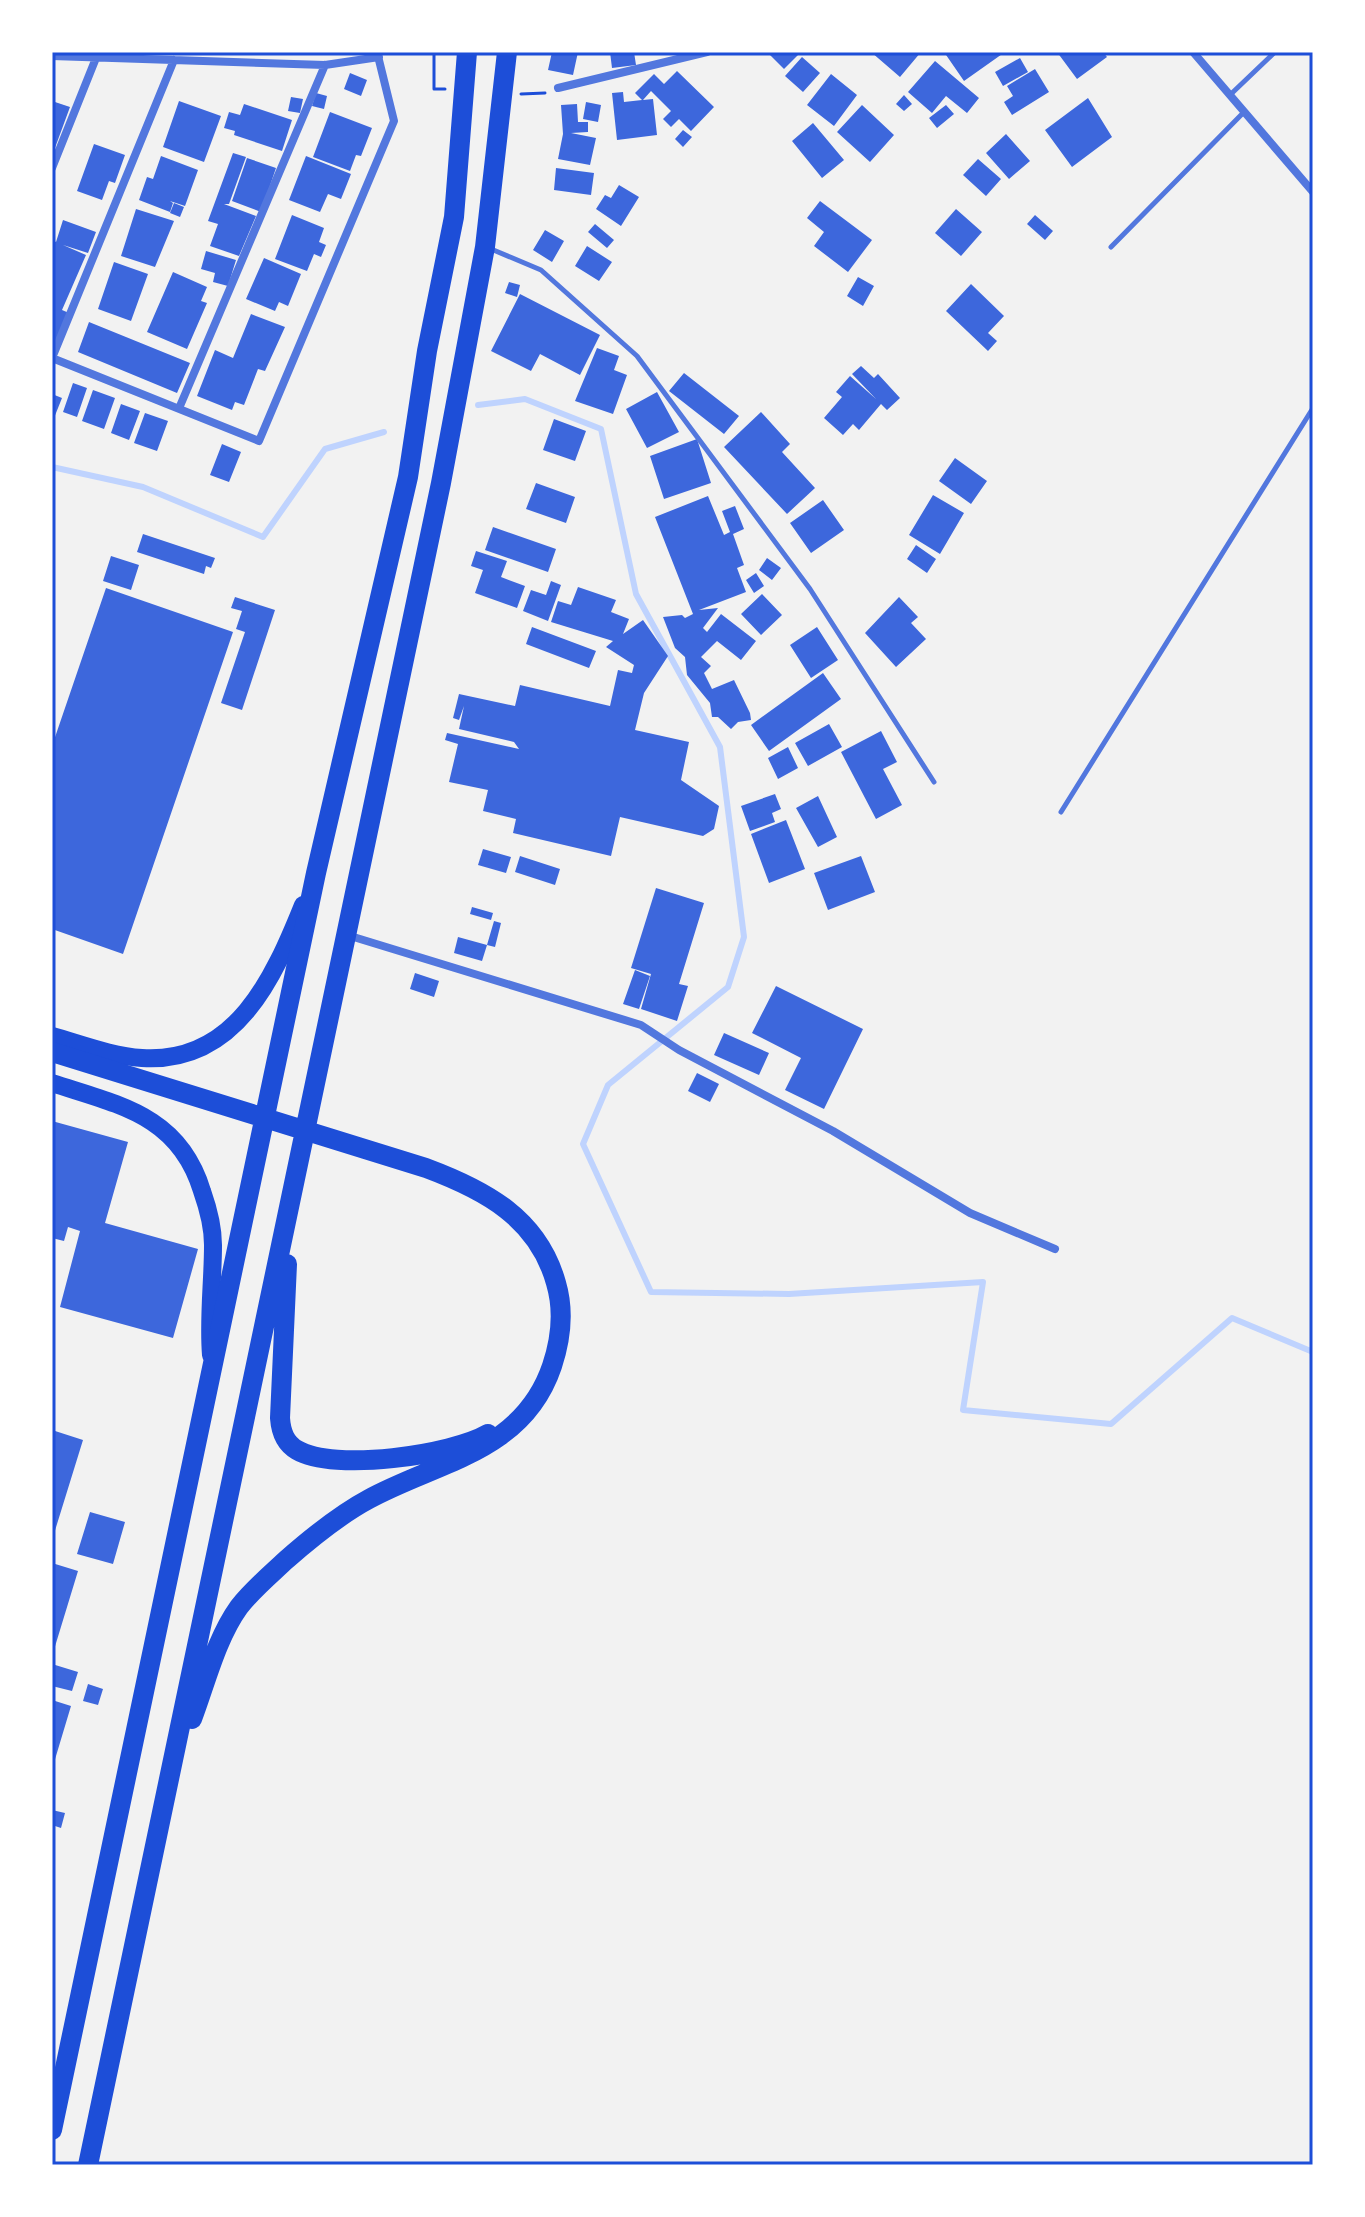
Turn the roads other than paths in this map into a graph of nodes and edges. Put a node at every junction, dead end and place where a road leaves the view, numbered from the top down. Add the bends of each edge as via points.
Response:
1 (467, 52) edge
2 (507, 52) edge
3 (707, 52) edge
4 (1193, 52) edge
5 (1275, 52) edge
6 (378, 54) edge
7 (52, 56) edge
8 (96, 58) junction
9 (174, 60) junction
10 (325, 65) junction
11 (558, 88) dead end
12 (1230, 95) junction
13 (1244, 112) junction
14 (52, 168) edge
15 (1313, 192) edge
16 (485, 247) junction
17 (1111, 247) dead end
18 (52, 358) edge
19 (180, 406) junction
20 (1313, 408) edge
21 (934, 782) dead end
22 (1061, 812) dead end
23 (316, 873) junction
24 (346, 935) junction
25 (52, 1036) edge
26 (52, 1052) edge
27 (52, 1064) edge
28 (52, 1083) edge
29 (381, 1160) junction
30 (287, 1224) junction
31 (1055, 1249) dead end
32 (212, 1368) junction
33 (163, 1806) junction
34 (52, 2130) edge
35 (88, 2165) edge

1 - 23 highway via 454,217 408,477
2 - 16 highway
3 - 11 street
4 - 12 street
5 - 12 lane
6 - 10 street
6 - 19 street via 394,121 259,441
7 - 8 street
8 - 9 street
8 - 14 street
9 - 10 street
9 - 18 street
10 - 19 street
12 - 13 street
13 - 15 street
13 - 17 lane
16 - 21 lane via 541,270 637,356 810,589
16 - 24 highway
18 - 19 street
20 - 22 lane
23 - 25 highway via 273,978 255,1004 220,1035 167,1057 144,1058
23 - 32 highway
24 - 30 highway
24 - 31 street via 641,1025 970,1213
26 - 29 highway
27 - 29 highway
28 - 32 highway via 153,1120 191,1163 213,1243
29 - 30 highway via 450,1187 499,1214 530,1247 544,1275 551,1321 541,1370 514,1413 483,1437 433,1452 377,1459 310,1455 288,1442 280,1418
29 - 33 highway via 472,1187 529,1228 547,1256 558,1288 561,1321 555,1357 532,1405 506,1434 341,1517 287,1559 239,1608 219,1646
30 - 33 highway
32 - 34 highway
33 - 35 highway

